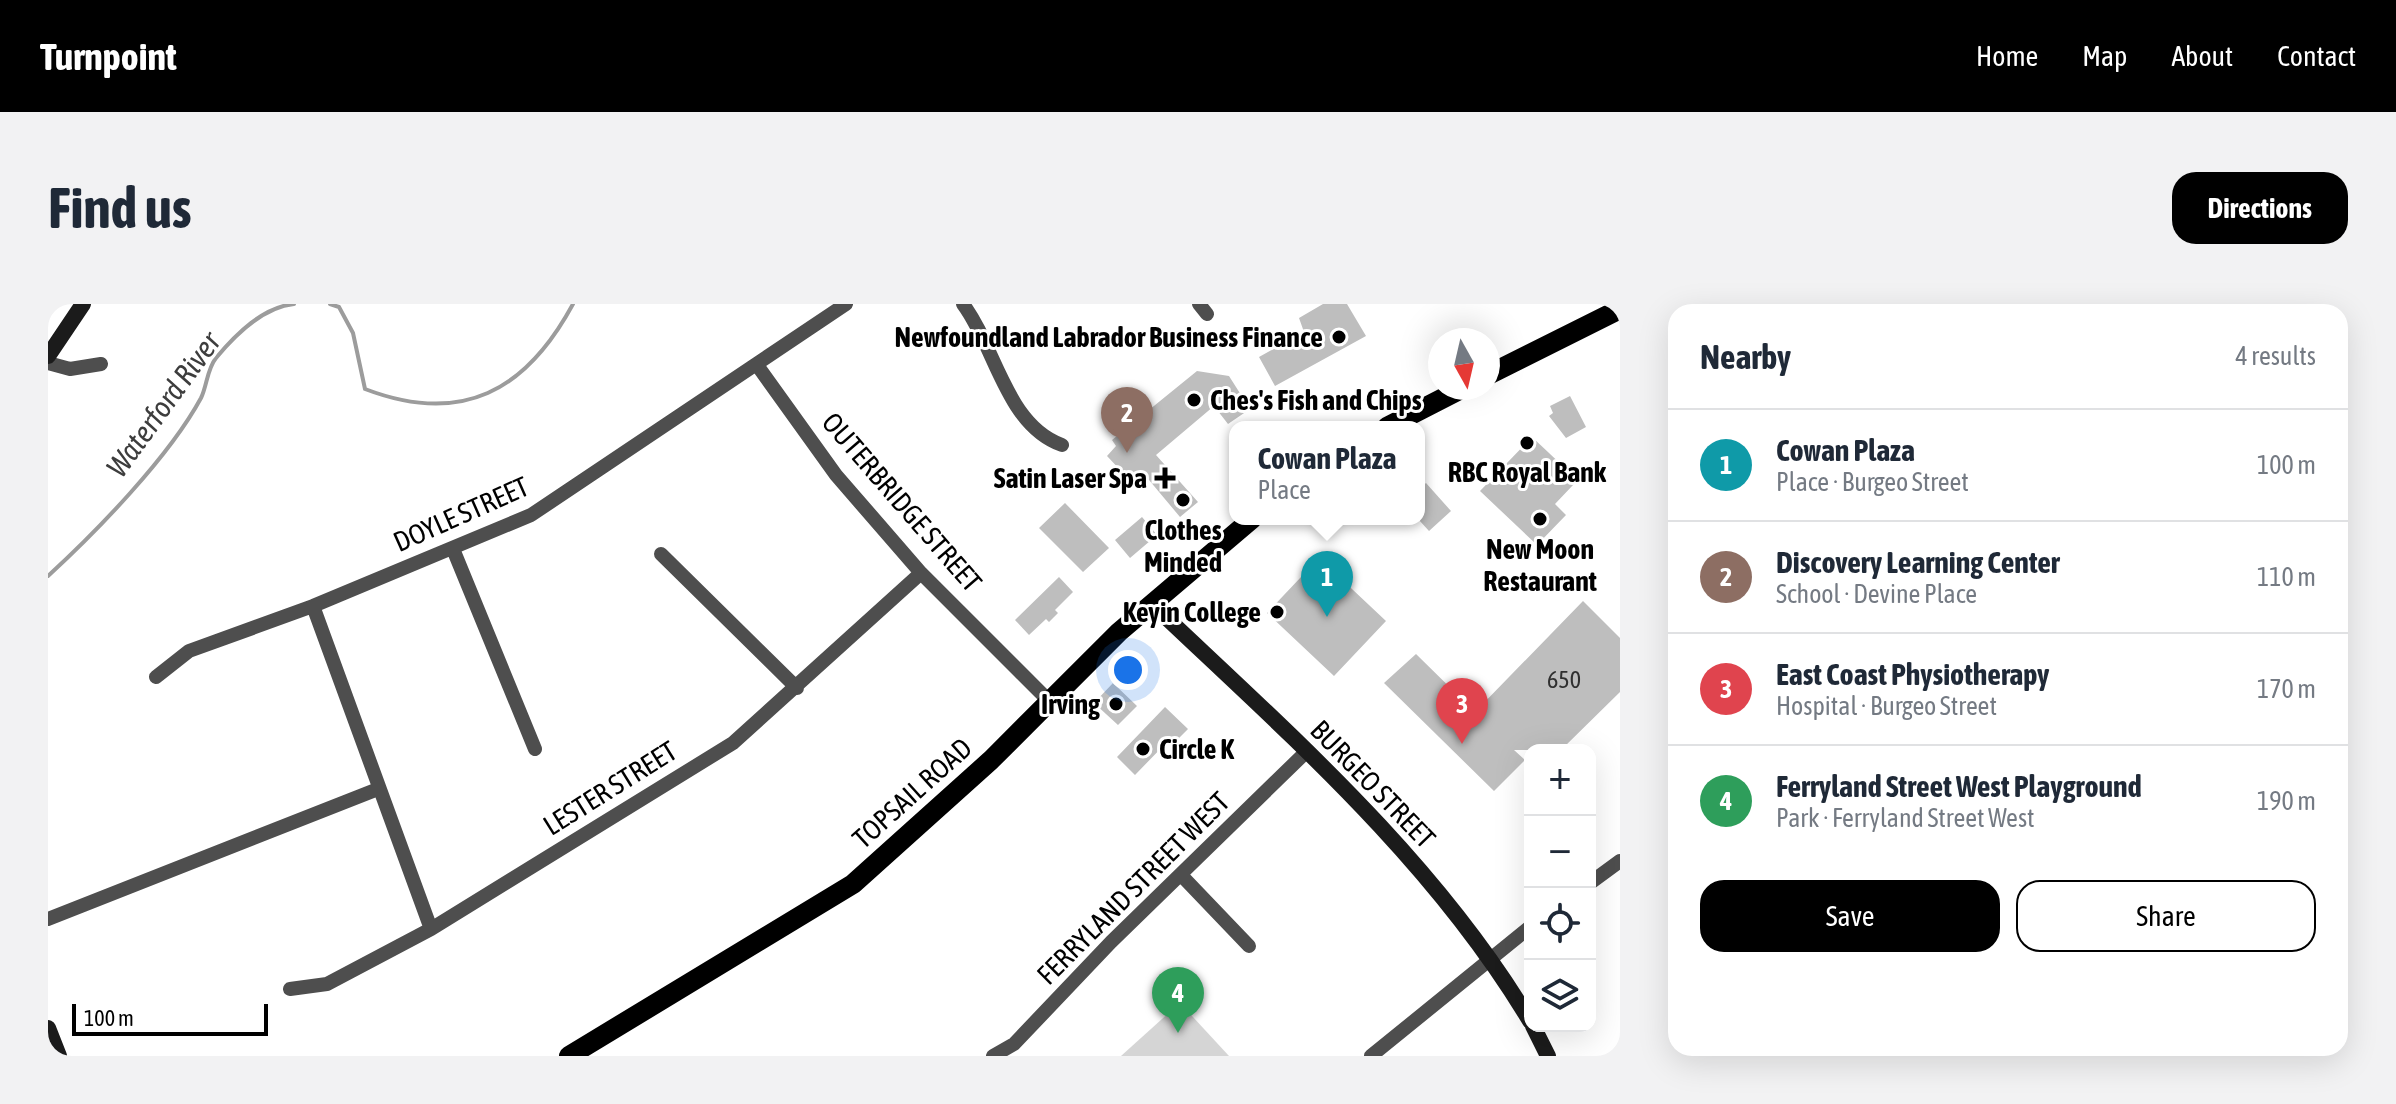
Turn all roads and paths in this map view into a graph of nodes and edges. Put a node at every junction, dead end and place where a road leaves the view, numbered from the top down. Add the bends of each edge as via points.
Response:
1 (83, 304) edge
2 (846, 304) edge
3 (963, 304) edge
4 (1620, 309) edge
5 (48, 356) edge
6 (48, 363) edge
7 (101, 364) dead end
8 (757, 365) junction
9 (1500, 369) edge
10 (1440, 400) edge
11 (1399, 421) edge
12 (1062, 445) dead end
13 (1245, 525) edge
14 (453, 549) junction
15 (661, 554) dead end
16 (921, 573) junction
17 (1153, 605) junction
18 (313, 606) junction
19 (156, 677) dead end
20 (797, 688) junction
21 (1049, 701) junction
22 (535, 749) dead end
23 (1306, 752) junction
24 (378, 789) junction
25 (1620, 861) edge
26 (1182, 876) junction
27 (1596, 879) edge
28 (48, 919) edge
29 (431, 929) junction
30 (1524, 931) edge
31 (1249, 946) dead end
32 (1489, 957) junction
33 (290, 989) dead end
34 (1524, 1012) edge
35 (48, 1028) edge
36 (1536, 1032) edge
37 (59, 1056) edge
38 (569, 1056) edge
39 (993, 1056) edge
40 (1371, 1056) edge
41 (1548, 1056) edge

1 - 5 street
2 - 8 street, DOYLE STREET
3 - 12 street via 1022,413 1041,437
4 - 9 main road
6 - 7 street via 70,369
8 - 14 street, DOYLE STREET via 531,515
8 - 16 street, OUTERBRIDGE STREET via 836,475
10 - 11 main road
13 - 17 main road, TOPSAIL ROAD
14 - 18 street, DOYLE STREET
14 - 22 street
15 - 20 street
16 - 20 street, LESTER STREET
16 - 21 street, OUTERBRIDGE STREET
17 - 21 main road, TOPSAIL ROAD
17 - 23 street, BURGEO STREET
18 - 19 street, DOYLE STREET via 189,651
18 - 24 street
20 - 29 street, LESTER STREET via 733,743
21 - 38 main road, TOPSAIL ROAD via 853,884
23 - 26 street, FERRYLAND STREET WEST
23 - 32 street, BURGEO STREET via 1387,832
24 - 28 street
24 - 29 street
25 - 27 street
26 - 31 street
26 - 39 street, FERRYLAND STREET WEST via 1014,1044
29 - 33 street, LESTER STREET via 327,984
30 - 32 street
32 - 34 street, BURGEO STREET
32 - 40 street
35 - 37 street
36 - 41 street, BURGEO STREET

